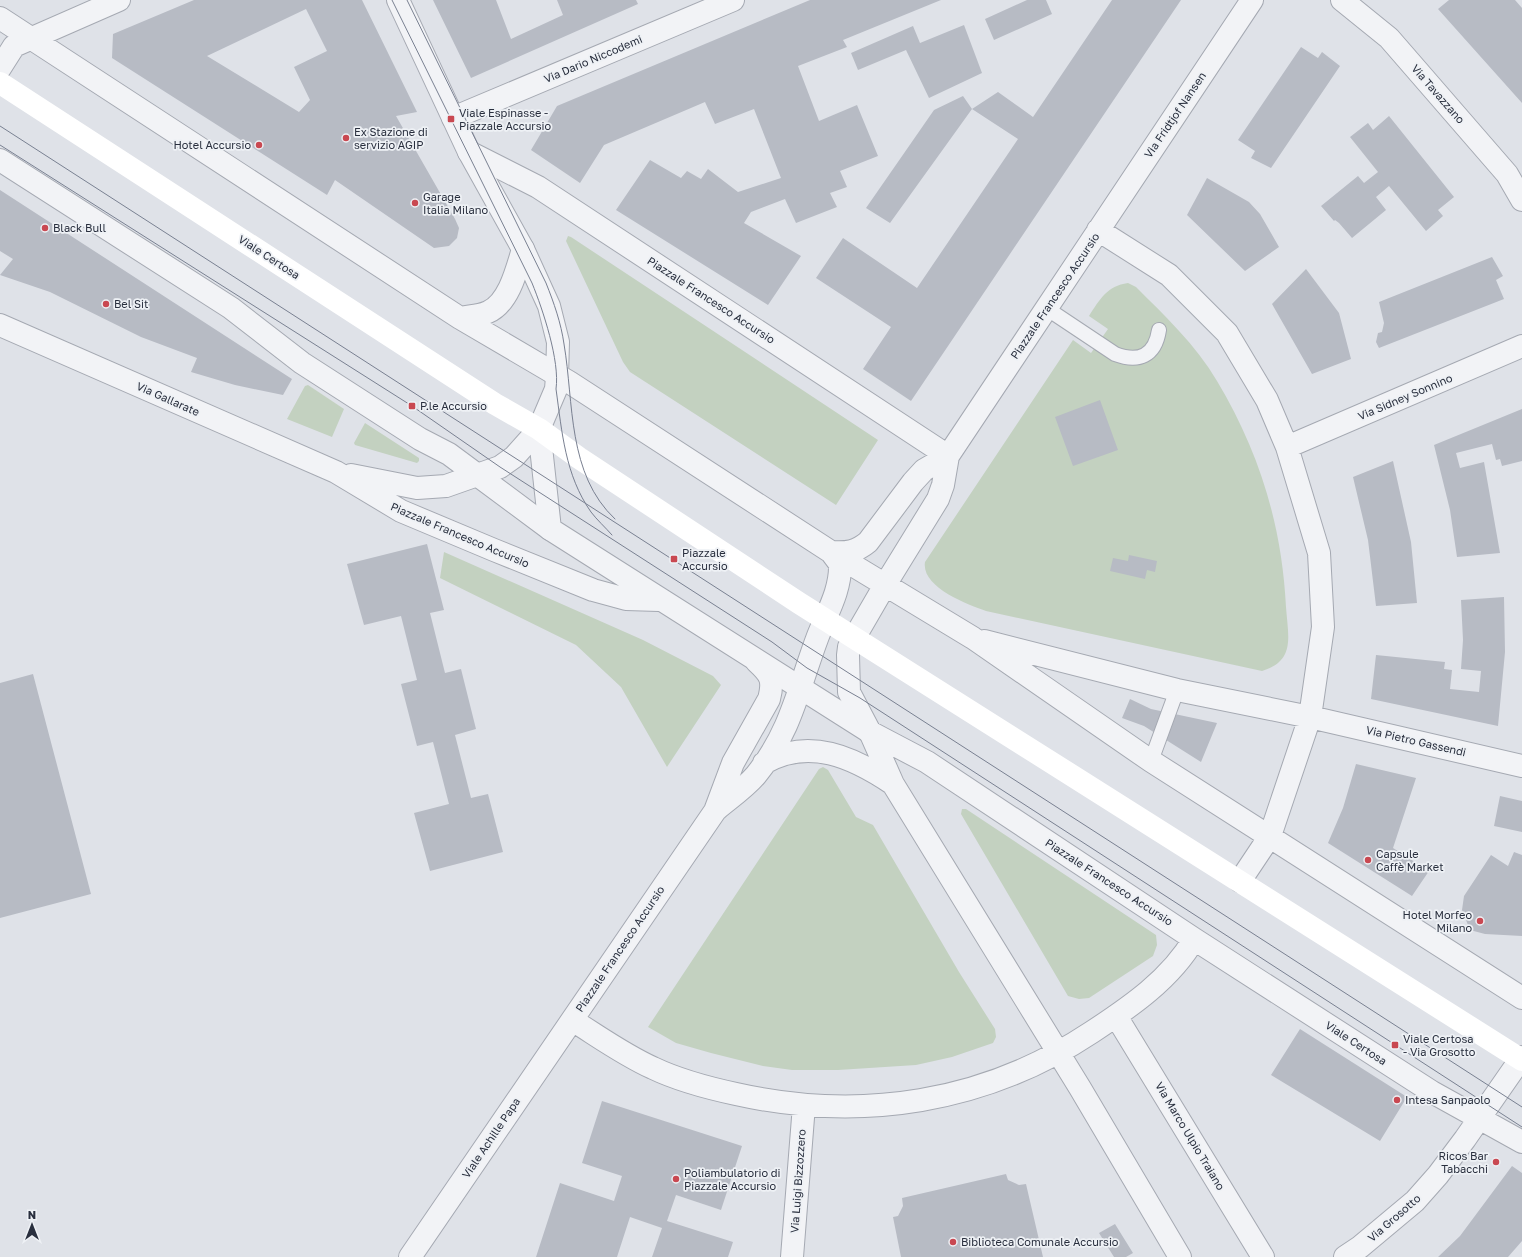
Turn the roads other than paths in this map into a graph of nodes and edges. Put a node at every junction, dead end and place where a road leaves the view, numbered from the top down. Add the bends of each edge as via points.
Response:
1 (119, 0) edge
2 (398, 0) edge
3 (733, 0) edge
4 (1252, 0) edge
5 (1342, 0) edge
6 (0, 18) edge
7 (31, 39) junction
8 (0, 68) edge
9 (0, 83) edge
10 (453, 118) junction
11 (469, 152) junction
12 (0, 160) edge
13 (1522, 200) edge
14 (1098, 230) junction
15 (523, 249) junction
16 (1046, 308) junction
17 (460, 318) junction
18 (0, 325) edge
19 (1159, 330) dead end
20 (1522, 346) edge
21 (557, 377) junction
22 (539, 428) junction
23 (1287, 447) junction
24 (948, 456) junction
25 (336, 472) junction
26 (477, 476) junction
27 (550, 529) junction
28 (831, 552) junction
29 (885, 585) junction
30 (659, 600) junction
31 (824, 619) junction
32 (973, 638) junction
33 (854, 639) junction
34 (757, 662) junction
35 (801, 689) junction
36 (1177, 690) junction
37 (1310, 717) junction
38 (870, 732) junction
39 (1151, 761) junction
40 (764, 763) junction
41 (1522, 766) edge
42 (892, 784) junction
43 (715, 811) junction
44 (1270, 836) junction
45 (1240, 881) junction
46 (1194, 939) junction
47 (1522, 998) edge
48 (1116, 1016) junction
49 (572, 1020) junction
50 (1058, 1053) junction
51 (1522, 1059) edge
52 (804, 1105) junction
53 (1480, 1118) junction
54 (1522, 1142) edge
55 (410, 1257) edge
56 (792, 1257) edge
57 (1180, 1257) edge
58 (1263, 1257) edge
59 (1345, 1257) edge

1 - 7 street
2 - 10 street
3 - 10 street, Via Dario Niccodemi
4 - 14 street, Via Fridtjof Nansen
5 - 13 street, Via Tavazzano via 1390,38 1507,174
6 - 7 street
7 - 8 street via 14,46
7 - 17 street
9 - 22 main road, Viale Certosa via 495,404
10 - 11 street
11 - 15 street
11 - 24 street, Piazzale Francesco Accursio via 538,187
12 - 26 street via 231,308 302,363 420,439 449,454
14 - 16 street, Piazzale Francesco Accursio
14 - 23 street, Piazzale Francesco Accursio via 1169,275 1227,333 1267,400
15 - 17 street via 513,282 498,304 488,312
15 - 21 street via 549,306 558,342
16 - 19 lane via 1115,354 1127,359 1140,358 1150,351 1157,342
16 - 24 street, Piazzale Francesco Accursio
17 - 21 street, Piazzale Francesco Accursio
18 - 25 street, Via Gallarate
20 - 23 street, Via Sidney Sonnino
21 - 22 street, Piazzale Francesco Accursio via 556,389
21 - 28 street, Piazzale Francesco Accursio
22 - 26 street, Piazzale Francesco Accursio via 514,457 500,467
22 - 27 street, Piazzale Francesco Accursio
22 - 31 main road via 579,458
23 - 37 street, Piazzale Francesco Accursio via 1319,553 1323,627
24 - 28 street, Piazzale Francesco Accursio via 924,470 868,542 849,553
24 - 29 street, Piazzale Francesco Accursio via 938,499
25 - 26 street, Piazzale Francesco Accursio via 417,488 446,486
25 - 30 street, Piazzale Francesco Accursio via 401,511 586,588 626,599
26 - 27 street, Piazzale Francesco Accursio
27 - 30 street, Piazzale Francesco Accursio
28 - 29 street, Piazzale Francesco Accursio
28 - 31 street, Piazzale Francesco Accursio via 840,564 840,578
29 - 32 street, Piazzale Francesco Accursio
29 - 33 street, Piazzale Francesco Accursio
30 - 34 street, Piazzale Francesco Accursio
31 - 33 main road
31 - 35 street, Piazzale Francesco Accursio
32 - 36 street, Piazzale Francesco Accursio
32 - 39 street, Piazzale Francesco Accursio
33 - 38 street, Piazzale Francesco Accursio via 848,655 849,692
33 - 45 main road
34 - 35 street, Piazzale Francesco Accursio
34 - 43 street, Piazzale Francesco Accursio via 769,673 769,699 733,763
35 - 38 street, Piazzale Francesco Accursio
35 - 40 street, Piazzale Francesco Accursio via 784,732
36 - 37 street, Piazzale Francesco Accursio
36 - 39 lane
37 - 41 street, Via Pietro Gassendi
37 - 44 street, Piazzale Francesco Accursio
38 - 42 street, Piazzale Francesco Accursio
38 - 46 street, Piazzale Francesco Accursio via 927,762
39 - 44 street, Piazzale Francesco Accursio
40 - 42 street, Piazzale Francesco Accursio via 792,751 822,751 866,767
40 - 43 street, Piazzale Francesco Accursio via 755,776
42 - 50 street, Piazzale Francesco Accursio
43 - 49 street, Piazzale Francesco Accursio
44 - 45 street, Piazzale Francesco Accursio
44 - 47 street
45 - 51 main road
46 - 48 street, Piazzale Francesco Accursio via 1185,954 1158,983
46 - 53 street, Viale Certosa via 1432,1092
48 - 50 street, Piazzale Francesco Accursio
48 - 58 street, Via Marco Ulpio Traiano
49 - 52 street, Piazzale Francesco Accursio via 653,1068 710,1089
49 - 55 street, Viale Achille Papa
50 - 52 street, Piazzale Francesco Accursio via 1021,1071 922,1101 852,1108
50 - 57 street
51 - 53 street, Via Grosotto
52 - 56 street, Via Luigi Bizzozzero
53 - 54 street, Viale Certosa
53 - 59 street, Via Grosotto via 1438,1175 1415,1201

